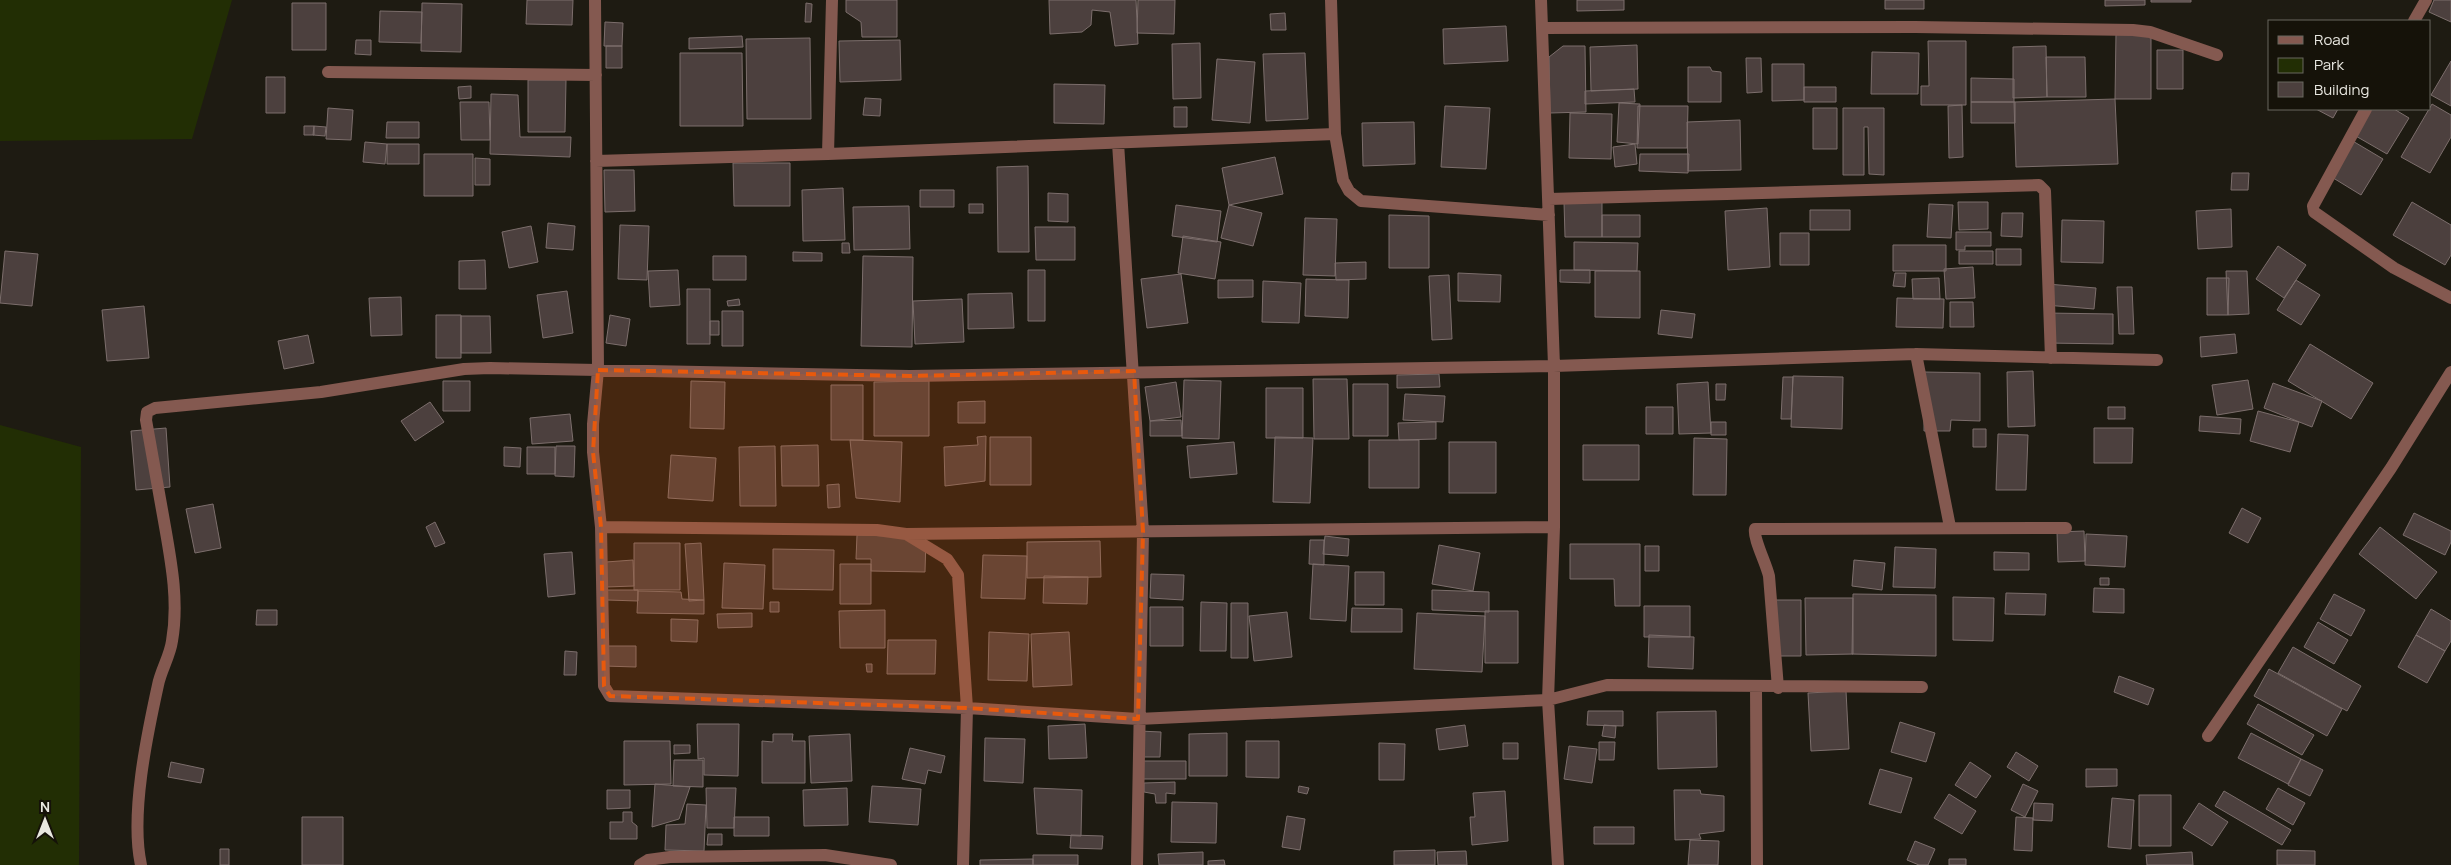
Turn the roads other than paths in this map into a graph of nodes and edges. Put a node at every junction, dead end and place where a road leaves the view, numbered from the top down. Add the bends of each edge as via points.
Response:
1 (595, 0) edge
2 (832, 0) edge
3 (1331, 0) edge
4 (1541, 0) edge
5 (2426, 0) edge
6 (2415, 20) edge
7 (1543, 28) junction
8 (2217, 55) dead end
9 (328, 72) dead end
10 (596, 75) junction
11 (2365, 110) edge
12 (1334, 134) junction
13 (1118, 143) junction
14 (828, 154) junction
15 (596, 161) junction
16 (1549, 200) junction
17 (1549, 215) junction
18 (2451, 298) edge
19 (1916, 354) junction
20 (2051, 358) junction
21 (2157, 360) dead end
22 (1554, 366) junction
23 (598, 370) junction
24 (1134, 372) junction
25 (2451, 372) edge
26 (601, 527) junction
27 (1554, 527) junction
28 (1950, 527) junction
29 (2066, 528) dead end
30 (1143, 532) junction
31 (906, 534) junction
32 (1756, 687) junction
33 (1922, 687) dead end
34 (1778, 688) junction
35 (1548, 700) junction
36 (967, 708) junction
37 (1138, 720) junction
38 (2208, 736) dead end
39 (140, 865) edge
40 (640, 865) edge
41 (891, 865) edge
42 (963, 865) edge
43 (1137, 865) edge
44 (1558, 865) edge
45 (1757, 865) edge

1 - 10 street
2 - 14 street
3 - 12 street
4 - 7 street
5 - 6 street
7 - 8 street via 2133,30 2150,32
7 - 16 street
9 - 10 street
10 - 15 street
11 - 18 street via 2313,206 2314,212 2394,268
12 - 13 street
12 - 17 street via 1343,180 1349,191 1361,201
13 - 14 street
13 - 24 street
14 - 15 street
15 - 23 street
16 - 17 street
16 - 20 street via 2039,186 2045,191
17 - 22 street
19 - 20 street
19 - 22 street
19 - 28 street
20 - 21 street
22 - 24 street
22 - 27 street
23 - 24 street via 910,376
23 - 26 street via 592,452
23 - 39 street via 464,368 321,392 155,408 147,412 174,579 174,622 172,643 158,683 143,774 137,828
24 - 30 street
25 - 38 street via 2391,468
26 - 31 street via 877,530
26 - 36 street via 604,686 610,696
27 - 30 street
27 - 35 street
28 - 29 street
28 - 34 street via 1755,529 1754,538 1765,560 1768,576
30 - 31 street
30 - 37 street
31 - 36 street via 947,559 958,575
32 - 34 street
32 - 35 street via 1606,685
32 - 45 street
33 - 34 street
35 - 37 street
35 - 44 street
36 - 37 street
36 - 42 street
37 - 43 street
40 - 41 street via 648,860 670,857 825,854

